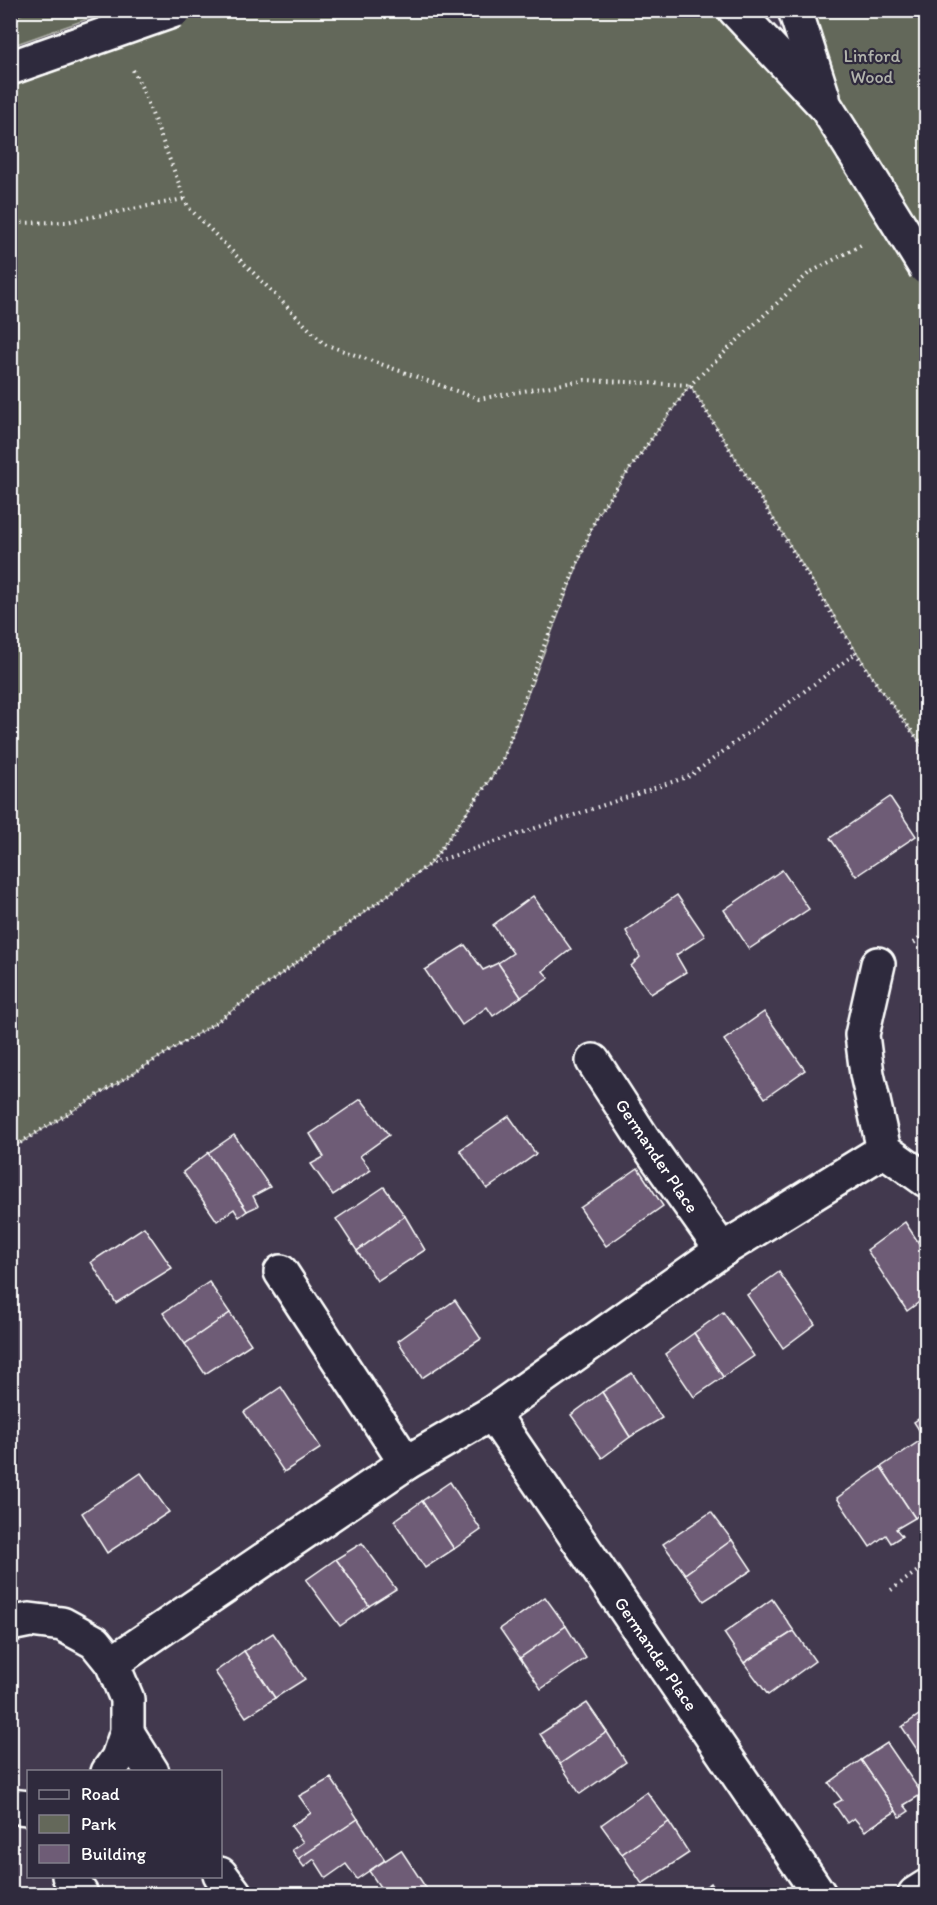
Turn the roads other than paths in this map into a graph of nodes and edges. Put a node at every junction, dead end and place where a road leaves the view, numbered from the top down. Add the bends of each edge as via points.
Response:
1 (175, 10) edge
2 (735, 10) edge
3 (795, 10) edge
4 (26, 63) edge
5 (826, 107) junction
6 (927, 268) edge
7 (878, 964) dead end
8 (593, 1061) dead end
9 (884, 1150) junction
10 (927, 1180) edge
11 (722, 1250) junction
12 (281, 1272) dead end
13 (492, 1413) junction
14 (406, 1463) junction
15 (10, 1624) edge
16 (112, 1663) junction
17 (127, 1732) junction
18 (109, 1770) edge
19 (151, 1770) edge
20 (10, 1806) edge
21 (27, 1808) edge
22 (222, 1877) edge
23 (70, 1878) edge
24 (927, 1887) edge
25 (81, 1894) edge
26 (235, 1894) edge
27 (819, 1894) edge
28 (915, 1894) edge

1 - 4 street, bridge
2 - 5 street
3 - 5 street
5 - 6 street, bridge
7 - 9 street via 862,1035
8 - 11 street, Germander Place
9 - 10 street
9 - 11 street
11 - 13 street
12 - 14 street
13 - 14 street
13 - 27 street, Germander Place
14 - 16 street
15 - 16 street via 30,1620 62,1624 95,1642
16 - 17 street via 127,1699
17 - 18 street
17 - 19 street
20 - 21 street
22 - 26 street
23 - 25 street
24 - 28 street

